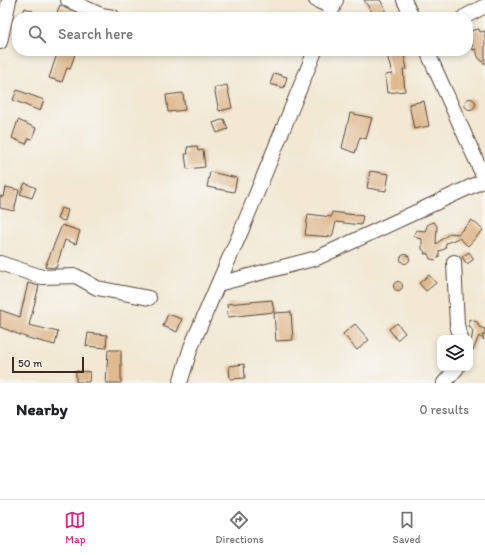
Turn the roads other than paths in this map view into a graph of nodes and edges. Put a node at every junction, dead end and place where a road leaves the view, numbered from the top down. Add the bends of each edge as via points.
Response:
1 (9, 0) edge
2 (68, 0) edge
3 (316, 0) edge
4 (404, 0) edge
5 (485, 6) edge
6 (332, 8) edge
7 (94, 12) edge
8 (410, 12) edge
9 (473, 12) edge
10 (0, 42) edge
11 (313, 56) edge
12 (429, 56) edge
13 (485, 180) edge
14 (454, 262) dead end
15 (0, 263) edge
16 (218, 284) junction
17 (149, 298) dead end
18 (460, 335) edge
19 (454, 371) edge
20 (184, 381) edge
21 (444, 383) edge

1 - 10 street
2 - 7 street
3 - 6 street
4 - 8 street
5 - 9 street
11 - 16 street
12 - 13 street
13 - 16 street via 317,258
14 - 18 street via 457,325
15 - 17 street via 42,277 76,276 97,288
16 - 20 street via 191,347
19 - 21 street

